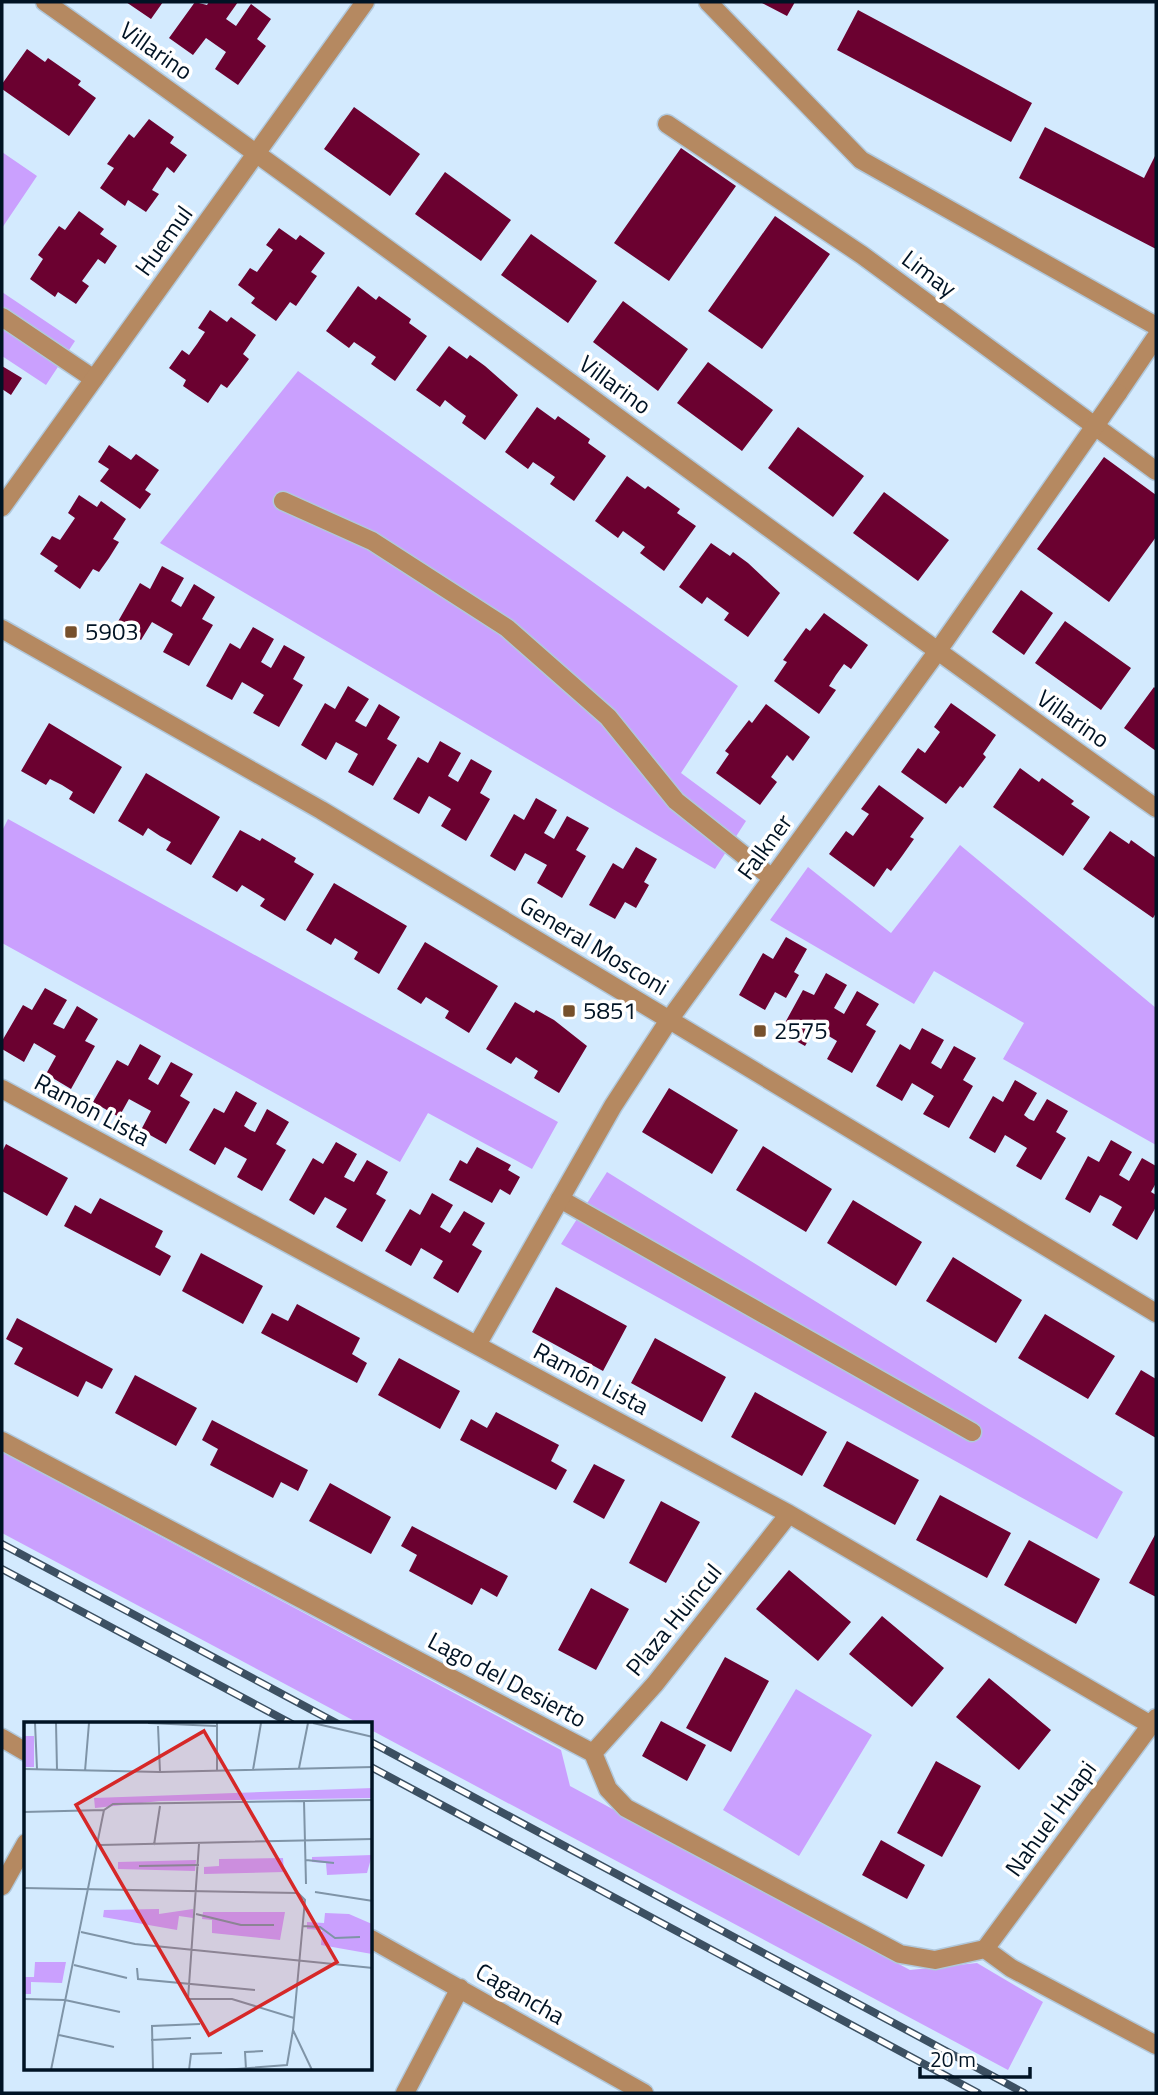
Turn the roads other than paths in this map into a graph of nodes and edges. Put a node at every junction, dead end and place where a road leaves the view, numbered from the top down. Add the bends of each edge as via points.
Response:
1 (45, 2) edge
2 (365, 2) edge
3 (708, 2) edge
4 (667, 124) dead end
5 (258, 153) junction
6 (2, 317) edge
7 (1156, 326) edge
8 (1156, 337) edge
9 (94, 379) junction
10 (1094, 428) junction
11 (1156, 471) edge
12 (284, 501) dead end
13 (2, 507) edge
14 (2, 629) edge
15 (937, 652) junction
16 (1156, 808) edge
17 (772, 878) junction
18 (669, 1020) junction
19 (2, 1089) edge
20 (560, 1199) junction
21 (1156, 1313) edge
22 (477, 1345) junction
23 (972, 1432) dead end
24 (2, 1441) edge
25 (789, 1514) junction
26 (1153, 1721) edge
27 (2, 1738) edge
28 (24, 1751) edge
29 (593, 1753) junction
30 (24, 1847) edge
31 (2, 1886) edge
32 (373, 1940) edge
33 (985, 1949) junction
34 (460, 1988) junction
35 (1156, 2045) edge
36 (405, 2093) edge
37 (644, 2093) edge

1 - 5 street, Villarino
2 - 5 street, Huemul
3 - 7 street via 861,160
4 - 10 street, Limay via 862,255
5 - 9 street, Huemul
5 - 15 street, Villarino
6 - 9 street
8 - 10 street, Falkner
9 - 13 street, Huemul
10 - 11 street, Limay
10 - 15 street, Falkner
12 - 17 street via 372,541 507,628 608,717 676,801
14 - 18 street, General Mosconi via 321,810
15 - 16 street, Villarino
15 - 17 street, Falkner
17 - 18 street, Falkner
18 - 20 street, Falkner
18 - 21 street, General Mosconi
19 - 22 street, Ramón Lista
20 - 22 street, Falkner
20 - 23 street
22 - 25 street, Ramón Lista
24 - 29 street, Lago del Desierto
25 - 26 street, Ramón Lista
25 - 29 street, Plaza Huincul via 656,1684
26 - 33 street, Nahuel Huapi
27 - 28 street
29 - 33 street, Lago del Desierto via 608,1789 626,1808 901,1954 935,1960
30 - 31 street
32 - 34 street, Cagancha
33 - 35 street via 1011,1968
34 - 36 street
34 - 37 street, Cagancha

